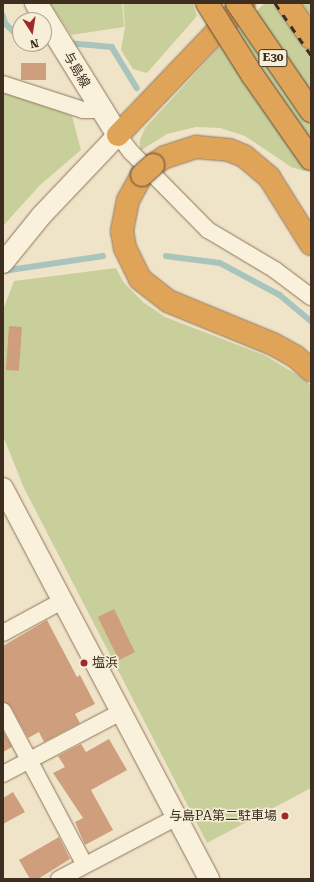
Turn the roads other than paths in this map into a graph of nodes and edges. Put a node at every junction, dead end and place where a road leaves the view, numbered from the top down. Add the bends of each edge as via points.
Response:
1 (36, 3) edge
2 (207, 3) edge
3 (237, 3) edge
4 (244, 3) edge
5 (287, 3) edge
6 (311, 38) edge
7 (3, 84) edge
8 (100, 110) junction
9 (311, 111) edge
10 (118, 135) junction
11 (311, 159) edge
12 (311, 244) edge
13 (5, 259) edge
14 (311, 297) edge
15 (311, 370) edge
16 (3, 488) edge
17 (62, 601) junction
18 (3, 633) edge
19 (3, 711) edge
20 (121, 712) junction
21 (29, 760) junction
22 (3, 774) edge
23 (177, 817) junction
24 (85, 865) junction
25 (59, 879) edge
26 (209, 879) edge

1 - 8 main road, 与島線
2 - 11 highway, bridge via 253,76
3 - 9 highway, E30, bridge
4 - 10 highway
5 - 6 highway
7 - 8 street via 84,110
8 - 10 main road, 与島線
10 - 13 street via 41,216
10 - 14 street via 131,152 208,230 275,270
12 - 15 highway via 269,177 244,156 223,149 196,147 165,156 148,170 128,200 122,231 125,248 140,279 168,302 273,344 296,357
16 - 17 street
17 - 18 street
17 - 20 street
19 - 21 street
20 - 21 street
20 - 23 street
21 - 22 street
21 - 24 street
23 - 24 street
23 - 26 street
24 - 25 street

